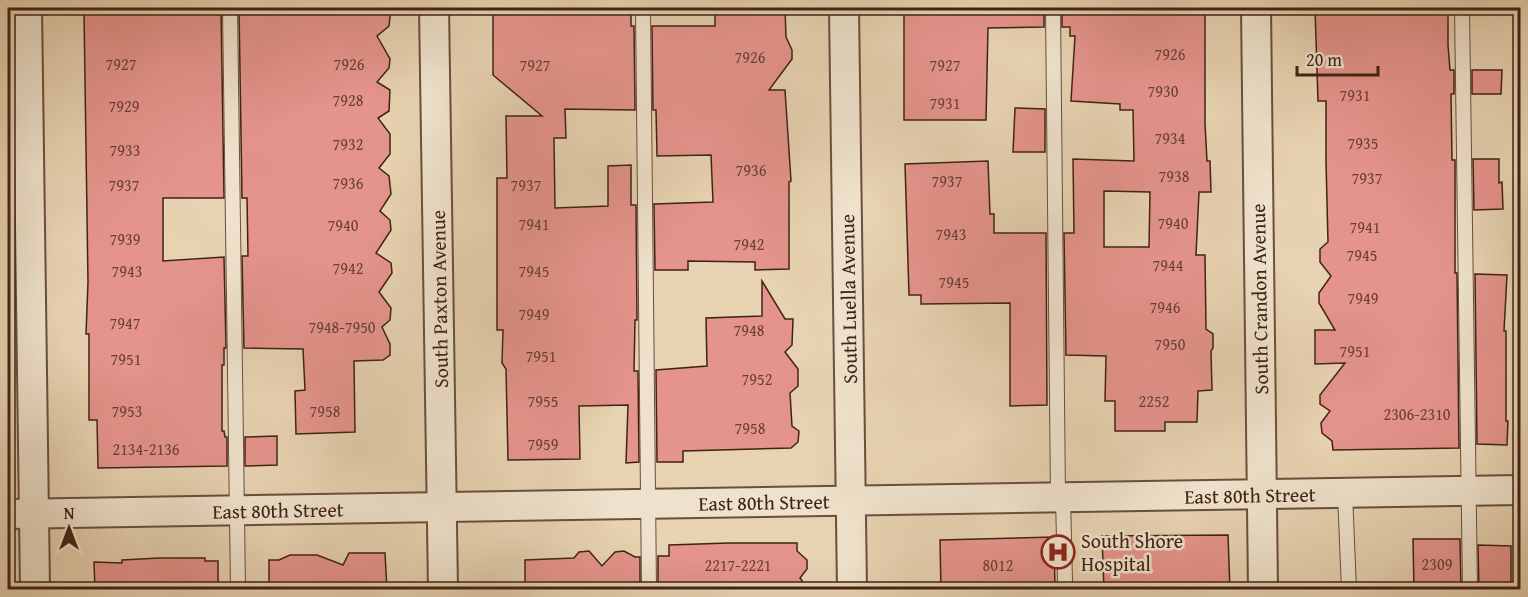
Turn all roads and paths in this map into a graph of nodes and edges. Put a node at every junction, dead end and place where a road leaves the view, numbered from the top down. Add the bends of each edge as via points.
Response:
1 (27, 8) edge
2 (230, 8) edge
3 (434, 8) edge
4 (643, 8) edge
5 (844, 8) edge
6 (1053, 8) edge
7 (1256, 8) edge
8 (1462, 8) edge
9 (1521, 490) edge
10 (1469, 491) junction
11 (1345, 493) junction
12 (1262, 494) junction
13 (1060, 498) junction
14 (851, 501) junction
15 (648, 504) junction
16 (441, 507) junction
17 (237, 511) junction
18 (21, 514) edge
19 (1065, 582) dead end
20 (35, 590) edge
21 (238, 590) edge
22 (443, 590) edge
23 (649, 590) edge
24 (852, 590) edge
25 (1263, 590) edge
26 (1349, 590) edge
27 (1470, 590) edge

1 - 18 street
2 - 17 lane
3 - 16 street, South Paxton Avenue
4 - 15 lane
5 - 14 street, South Luella Avenue
6 - 13 lane
7 - 12 street, South Crandon Avenue
8 - 10 lane
9 - 10 street, East 80th Street
10 - 11 street, East 80th Street
10 - 27 lane
11 - 12 street, East 80th Street
11 - 26 lane
12 - 13 street, East 80th Street
12 - 25 street, South Crandon Avenue
13 - 14 street, East 80th Street
13 - 19 lane
14 - 15 street, East 80th Street
14 - 24 street, South Luella Avenue
15 - 16 street, East 80th Street
15 - 23 lane
16 - 17 street, East 80th Street
16 - 22 street, South Paxton Avenue
17 - 18 street, East 80th Street
17 - 21 lane
18 - 20 street

